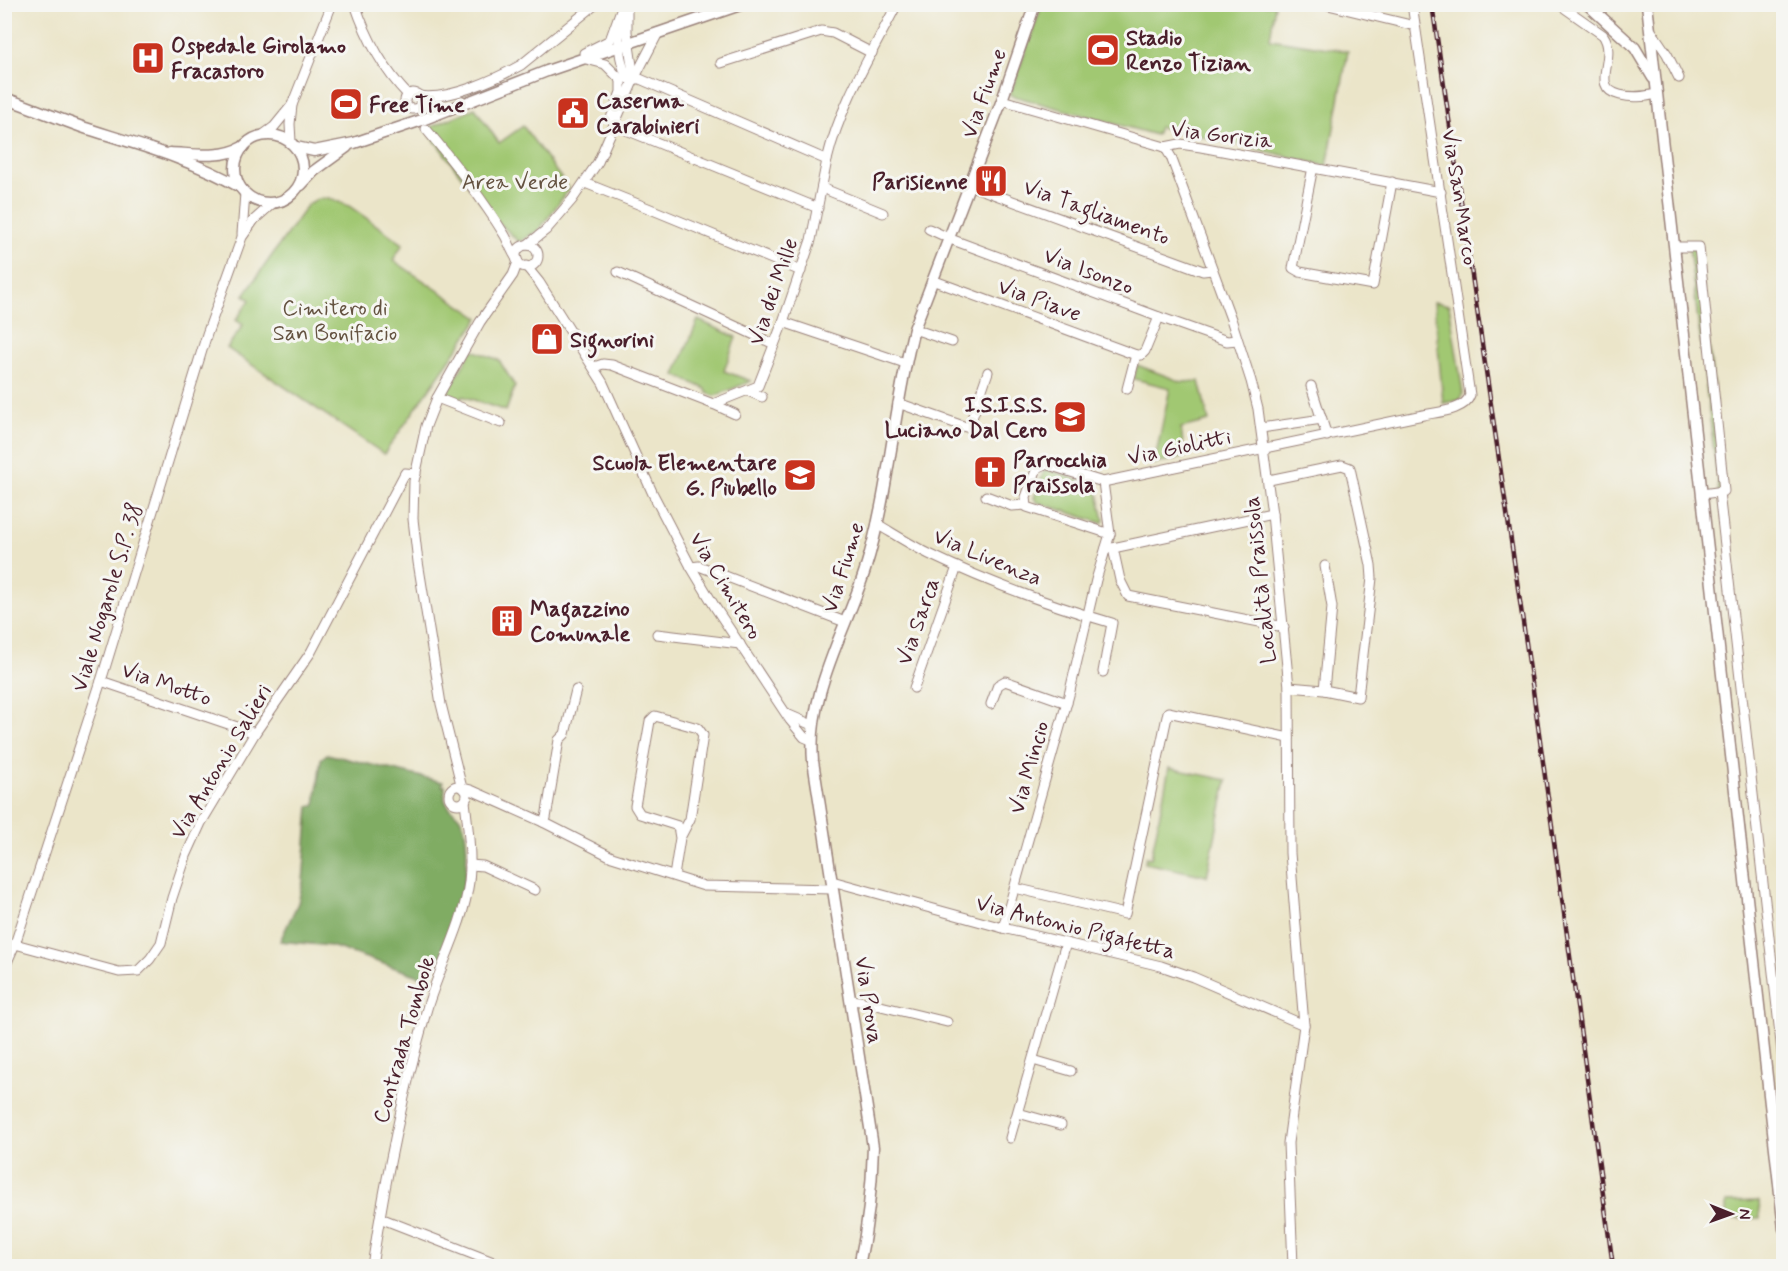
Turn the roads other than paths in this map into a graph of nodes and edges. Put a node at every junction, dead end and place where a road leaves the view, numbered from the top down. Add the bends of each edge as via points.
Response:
1 (332, 4) edge
2 (356, 4) edge
3 (596, 4) edge
4 (625, 4) edge
5 (743, 4) edge
6 (897, 4) edge
7 (1035, 4) edge
8 (1324, 4) edge
9 (1412, 4) edge
10 (1559, 4) edge
11 (1587, 4) edge
12 (1647, 4) edge
13 (726, 7) edge
14 (619, 17) junction
15 (1415, 26) junction
16 (1649, 29) junction
17 (658, 33) junction
18 (629, 43) junction
19 (618, 48) junction
20 (872, 53) junction
21 (586, 59) junction
22 (721, 63) dead end
23 (569, 64) junction
24 (1679, 78) dead end
25 (634, 79) junction
26 (1656, 88) junction
27 (408, 95) junction
28 (419, 96) junction
29 (4, 98) edge
30 (1002, 100) junction
31 (4, 105) edge
32 (292, 105) junction
33 (59, 119) junction
34 (614, 126) junction
35 (426, 129) dead end
36 (263, 135) junction
37 (354, 143) junction
38 (293, 145) junction
39 (244, 146) junction
40 (1165, 147) junction
41 (161, 153) junction
42 (827, 160) junction
43 (1313, 167) junction
44 (1392, 182) junction
45 (585, 183) junction
46 (969, 185) junction
47 (822, 188) junction
48 (297, 189) junction
49 (242, 190) junction
50 (1441, 192) junction
51 (273, 203) junction
52 (818, 208) junction
53 (883, 213) dead end
54 (929, 229) dead end
55 (546, 230) junction
56 (504, 235) junction
57 (242, 237) junction
58 (948, 238) junction
59 (525, 245) junction
60 (1674, 247) junction
61 (538, 253) junction
62 (524, 263) junction
63 (1212, 270) junction
64 (801, 271) junction
65 (618, 272) dead end
66 (932, 280) junction
67 (1159, 317) junction
68 (783, 322) junction
69 (914, 329) junction
70 (1238, 340) junction
71 (952, 342) dead end
72 (774, 344) junction
73 (1136, 355) junction
74 (905, 363) junction
75 (594, 368) junction
76 (988, 372) dead end
77 (1311, 386) dead end
78 (1127, 389) dead end
79 (748, 391) junction
80 (1470, 395) joint
81 (762, 397) dead end
82 (437, 398) junction
83 (898, 403) junction
84 (713, 404) junction
85 (735, 414) dead end
86 (1322, 419) junction
87 (501, 423) dead end
88 (1261, 428) junction
89 (1328, 436) junction
90 (1263, 449) junction
91 (416, 474) junction
92 (1269, 480) junction
93 (1103, 482) junction
94 (1719, 492) junction
95 (1702, 494) junction
96 (986, 496) dead end
97 (1026, 505) junction
98 (1272, 514) junction
99 (877, 524) junction
100 (1110, 534) junction
101 (1109, 548) junction
102 (1325, 566) dead end
103 (691, 567) junction
104 (957, 567) junction
105 (1088, 616) junction
106 (845, 622) junction
107 (1284, 627) junction
108 (657, 634) dead end
109 (740, 644) junction
110 (1103, 672) dead end
111 (100, 681) junction
112 (1289, 687) junction
113 (914, 688) dead end
114 (576, 690) dead end
115 (1324, 690) junction
116 (1067, 703) junction
117 (991, 704) dead end
118 (787, 714) junction
119 (812, 725) junction
120 (255, 733) junction
121 (1289, 738) junction
122 (811, 740) junction
123 (455, 766) junction
124 (463, 788) junction
125 (451, 790) junction
126 (479, 793) junction
127 (465, 800) junction
128 (453, 802) junction
129 (543, 822) junction
130 (468, 823) junction
131 (688, 823) junction
132 (676, 824) junction
133 (680, 838) junction
134 (470, 865) junction
135 (674, 876) junction
136 (833, 885) junction
137 (1015, 888) junction
138 (535, 890) dead end
139 (1003, 928) junction
140 (1066, 943) junction
141 (15, 944) junction
142 (4, 969) edge
143 (850, 1000) junction
144 (947, 1022) dead end
145 (1304, 1025) junction
146 (1033, 1060) junction
147 (1784, 1070) edge
148 (1071, 1071) dead end
149 (1018, 1113) junction
150 (1061, 1125) dead end
151 (1010, 1138) dead end
152 (380, 1218) junction
153 (1784, 1229) edge
154 (372, 1266) edge
155 (496, 1266) edge
156 (859, 1266) edge
157 (1293, 1266) edge

1 - 32 street
2 - 27 street via 368,37
3 - 28 street via 511,71 441,96
4 - 14 street
4 - 18 street
5 - 13 main road
6 - 20 street, Via dei Mille
7 - 30 main road, Via Fiume
8 - 15 street
9 - 15 street, Via San Marco
10 - 26 street via 1606,39 1607,90 1631,98
11 - 26 main road via 1635,48
12 - 16 main road
13 - 17 main road
14 - 19 street
14 - 23 street via 610,40 573,58
15 - 50 street, Via San Marco
16 - 24 street
16 - 26 main road
17 - 18 main road
17 - 25 street
18 - 19 main road
18 - 25 street
19 - 21 main road
19 - 25 street via 626,76
20 - 22 street via 821,31
20 - 42 street, Via dei Mille via 842,112
21 - 23 main road
21 - 34 street via 605,64 621,80 621,92 611,117
23 - 37 main road
25 - 34 street
25 - 42 street
26 - 60 main road
27 - 28 street
27 - 28 street via 405,104 413,109 419,106
29 - 33 main road
30 - 40 street, Via Gorizia
30 - 46 main road, Via Fiume
31 - 33 main road
32 - 36 street
32 - 38 street
33 - 41 main road
34 - 45 street
34 - 52 street
35 - 56 street, Via Cimitero
36 - 38 main road via 278,136
36 - 39 main road
37 - 38 main road via 314,151
37 - 48 main road via 314,171
38 - 48 main road via 303,168
39 - 41 main road via 214,155
39 - 49 main road via 235,166
40 - 43 street, Via Gorizia via 1180,144
40 - 63 street, Località Praissola
41 - 49 main road via 211,172
42 - 47 street, Via dei Mille
43 - 44 street, Via Gorizia
43 - 44 street via 1293,268 1300,272 1373,285
44 - 50 street, Via Gorizia
45 - 55 street
45 - 64 street
46 - 58 main road, Via Fiume
46 - 63 street, Via Tagliamento via 1203,271
47 - 52 street, Via dei Mille
47 - 53 street
48 - 51 main road
49 - 51 main road via 253,199
49 - 57 street
50 - 80 street, Via San Marco
51 - 57 street
52 - 64 street, Via dei Mille
54 - 58 street, Via Isonzo
55 - 59 street
55 - 61 street
56 - 59 street, Via Cimitero
56 - 62 street, Via Cimitero
57 - 111 street, Viale Nogarole S.P. 38 via 207,334
58 - 66 main road, Via Fiume
58 - 67 street, Via Isonzo
59 - 61 street, Via Cimitero
59 - 62 street via 518,249
60 - 94 street via 1699,247 1724,491
60 - 95 main road
61 - 62 street
62 - 75 street, Via Cimitero
62 - 82 street via 480,322
63 - 70 street, Località Praissola
64 - 68 street, Via dei Mille
65 - 72 street
66 - 69 main road, Via Fiume
66 - 73 street, Via Piave
67 - 70 street, Via Isonzo via 1227,340
67 - 73 street via 1145,351
68 - 72 street, Via dei Mille
68 - 74 street
69 - 71 street
69 - 74 main road, Via Fiume
70 - 88 street, Località Praissola
72 - 79 street, Via dei Mille via 762,381
73 - 78 street
74 - 83 main road, Via Fiume
75 - 84 street via 612,365
75 - 103 street, Via Cimitero
76 - 83 street via 966,427
77 - 86 street
79 - 81 street
79 - 84 street
80 - 89 street, Via Giolitti via 1461,406
82 - 87 street
82 - 91 street via 426,426
83 - 99 main road, Via Fiume
84 - 85 street
86 - 88 street
86 - 89 street
88 - 90 street, Località Praissola
89 - 90 street, Via Giolitti
90 - 92 street, Località Praissola
90 - 93 street, Via Giolitti
91 - 120 street, Via Antonio Salieri via 405,473 311,652
91 - 123 street via 413,519 418,562
92 - 98 street, Località Praissola
92 - 115 street via 1342,465 1352,470 1372,578 1358,697
93 - 97 street via 1045,464 1037,468
93 - 100 street
94 - 95 street
94 - 147 street
95 - 153 main road
96 - 97 street via 1012,506
97 - 100 street
98 - 101 street
98 - 107 street, Località Praissola
99 - 104 street, Via Livenza
99 - 106 main road, Via Fiume
100 - 101 street, Via Mincio
101 - 105 street, Via Mincio
101 - 107 street via 1128,596
102 - 115 street via 1332,607
103 - 106 street via 699,566
103 - 109 street, Via Cimitero
104 - 105 street, Via Livenza
104 - 113 street, Via Sarca
105 - 110 street, Via Livenza via 1112,623
105 - 116 street, Via Mincio
106 - 119 main road, Via Fiume
107 - 112 street, Località Praissola
108 - 109 street
109 - 118 street, Via Cimitero
111 - 120 street, Via Motto
111 - 141 street, Viale Nogarole S.P. 38
112 - 115 street
112 - 121 street, Località Praissola
114 - 129 street via 566,734 560,740
116 - 117 street via 1005,681 998,685
116 - 137 street, Via Mincio
118 - 119 street
118 - 122 street, Via Cimitero via 799,732
119 - 122 main road, Via Fiume
120 - 141 street, Via Antonio Salieri via 201,823 186,856 161,942 138,971 119,972
121 - 137 street via 1168,712 1125,914
121 - 145 street, Località Praissola via 1290,853
122 - 136 main road, Via Prova
123 - 124 street
123 - 125 street
124 - 125 street
124 - 126 street, Via Antonio Pigafetta
124 - 127 street
125 - 128 street
126 - 127 street
126 - 129 street, Via Antonio Pigafetta
127 - 128 street via 460,804
127 - 130 street, Contrada Tombole
128 - 130 street
129 - 135 street, Via Antonio Pigafetta via 612,857
130 - 134 street, Contrada Tombole
131 - 132 street
131 - 132 street via 703,735 698,728 655,716 650,722 634,806 640,814
131 - 133 street
132 - 133 street
133 - 135 street
134 - 138 street via 483,866
134 - 152 street, Contrada Tombole via 460,915 426,1011
135 - 136 street, Via Antonio Pigafetta via 704,886
136 - 139 street, Via Antonio Pigafetta
136 - 143 main road, Via Prova
137 - 139 street, Via Mincio
139 - 140 street, Via Antonio Pigafetta
140 - 145 street, Via Antonio Pigafetta via 1193,977
140 - 146 street
141 - 142 street, Viale Nogarole S.P. 38
143 - 144 street
143 - 156 main road, Via Prova via 873,1147 870,1210
145 - 157 street, Località Praissola via 1288,1143
146 - 148 street
146 - 149 street
149 - 150 street
149 - 151 street
152 - 154 street, Contrada Tombole
152 - 155 street

